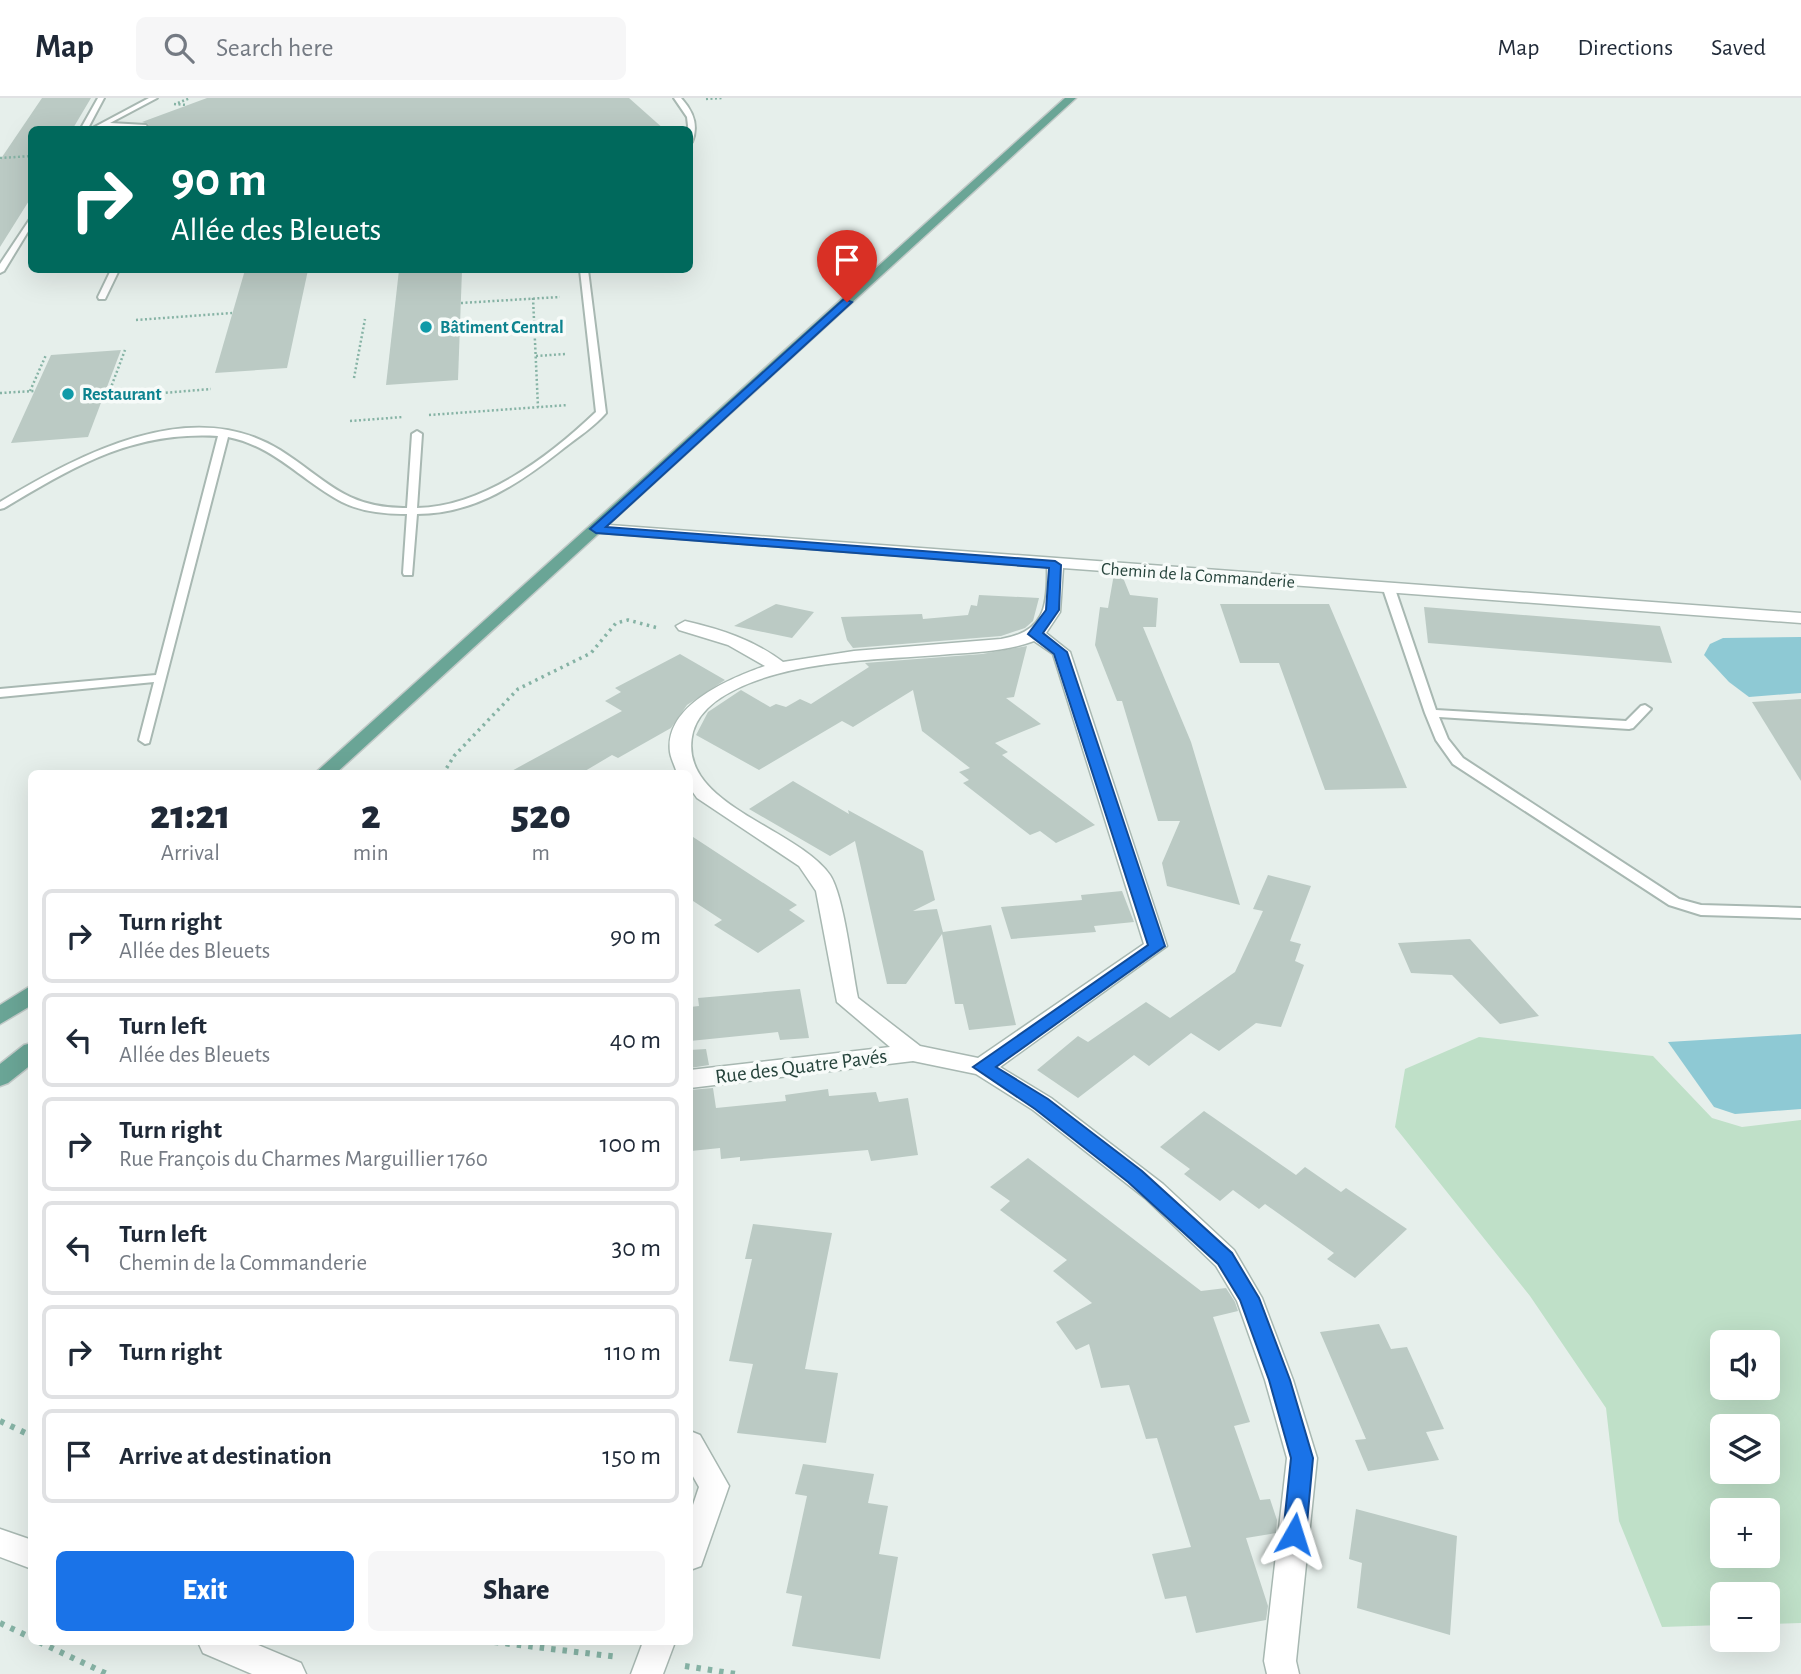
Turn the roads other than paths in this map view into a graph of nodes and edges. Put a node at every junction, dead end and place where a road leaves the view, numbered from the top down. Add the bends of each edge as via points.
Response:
1 (101, 98) edge
2 (154, 98) edge
3 (677, 98) edge
4 (1071, 98) edge
5 (85, 126) edge
6 (97, 126) edge
7 (693, 126) edge
8 (28, 225) edge
9 (0, 271) edge
10 (114, 273) edge
11 (584, 273) edge
12 (102, 297) dead end
13 (224, 433) junction
14 (417, 434) dead end
15 (0, 506) edge
16 (413, 512) junction
17 (596, 529) junction
18 (1055, 565) junction
19 (408, 573) dead end
20 (1389, 589) junction
21 (1801, 618) edge
22 (685, 626) road end
23 (1035, 634) junction
24 (779, 668) junction
25 (161, 678) junction
26 (0, 693) edge
27 (1645, 709) dead end
28 (1432, 713) junction
29 (145, 740) dead end
30 (327, 770) edge
31 (678, 770) edge
32 (693, 784) edge
33 (1801, 913) edge
34 (28, 996) edge
35 (0, 1016) edge
36 (913, 1053) junction
37 (28, 1054) edge
38 (982, 1067) junction
39 (0, 1077) edge
40 (693, 1079) edge
41 (693, 1449) edge
42 (693, 1547) edge
43 (221, 1645) edge
44 (658, 1645) edge
45 (290, 1674) edge
46 (647, 1674) edge
47 (1283, 1674) edge

1 - 5 lane
2 - 6 lane
3 - 7 lane via 691,116
4 - 17 main road
8 - 9 lane
10 - 12 lane
11 - 16 lane via 601,413 513,484 465,505
13 - 15 lane via 187,432 120,444 79,459
13 - 16 lane via 273,447 345,500 375,510
13 - 25 lane
14 - 16 lane
16 - 19 lane
17 - 18 street, Chemin de la Commanderie
17 - 30 main road
18 - 20 street, Chemin de la Commanderie
18 - 23 street via 1052,610
20 - 21 street, Chemin de la Commanderie
20 - 28 lane
22 - 24 street via 762,654
23 - 24 street via 1005,644 851,656
23 - 38 street via 1060,652 1156,946
24 - 31 street via 739,681 709,699 686,724
25 - 26 lane
25 - 29 lane
27 - 28 lane via 1629,725
28 - 33 lane via 1458,761 1657,893 1701,910
32 - 36 street via 805,859 821,878 848,1002
34 - 35 main road
36 - 38 street
36 - 40 street, Rue des Quatre Pavés
37 - 39 main road
38 - 47 street via 1042,1104 1154,1191 1225,1258 1249,1298 1302,1458 1280,1661
41 - 42 street via 714,1486
43 - 45 street
44 - 46 street

